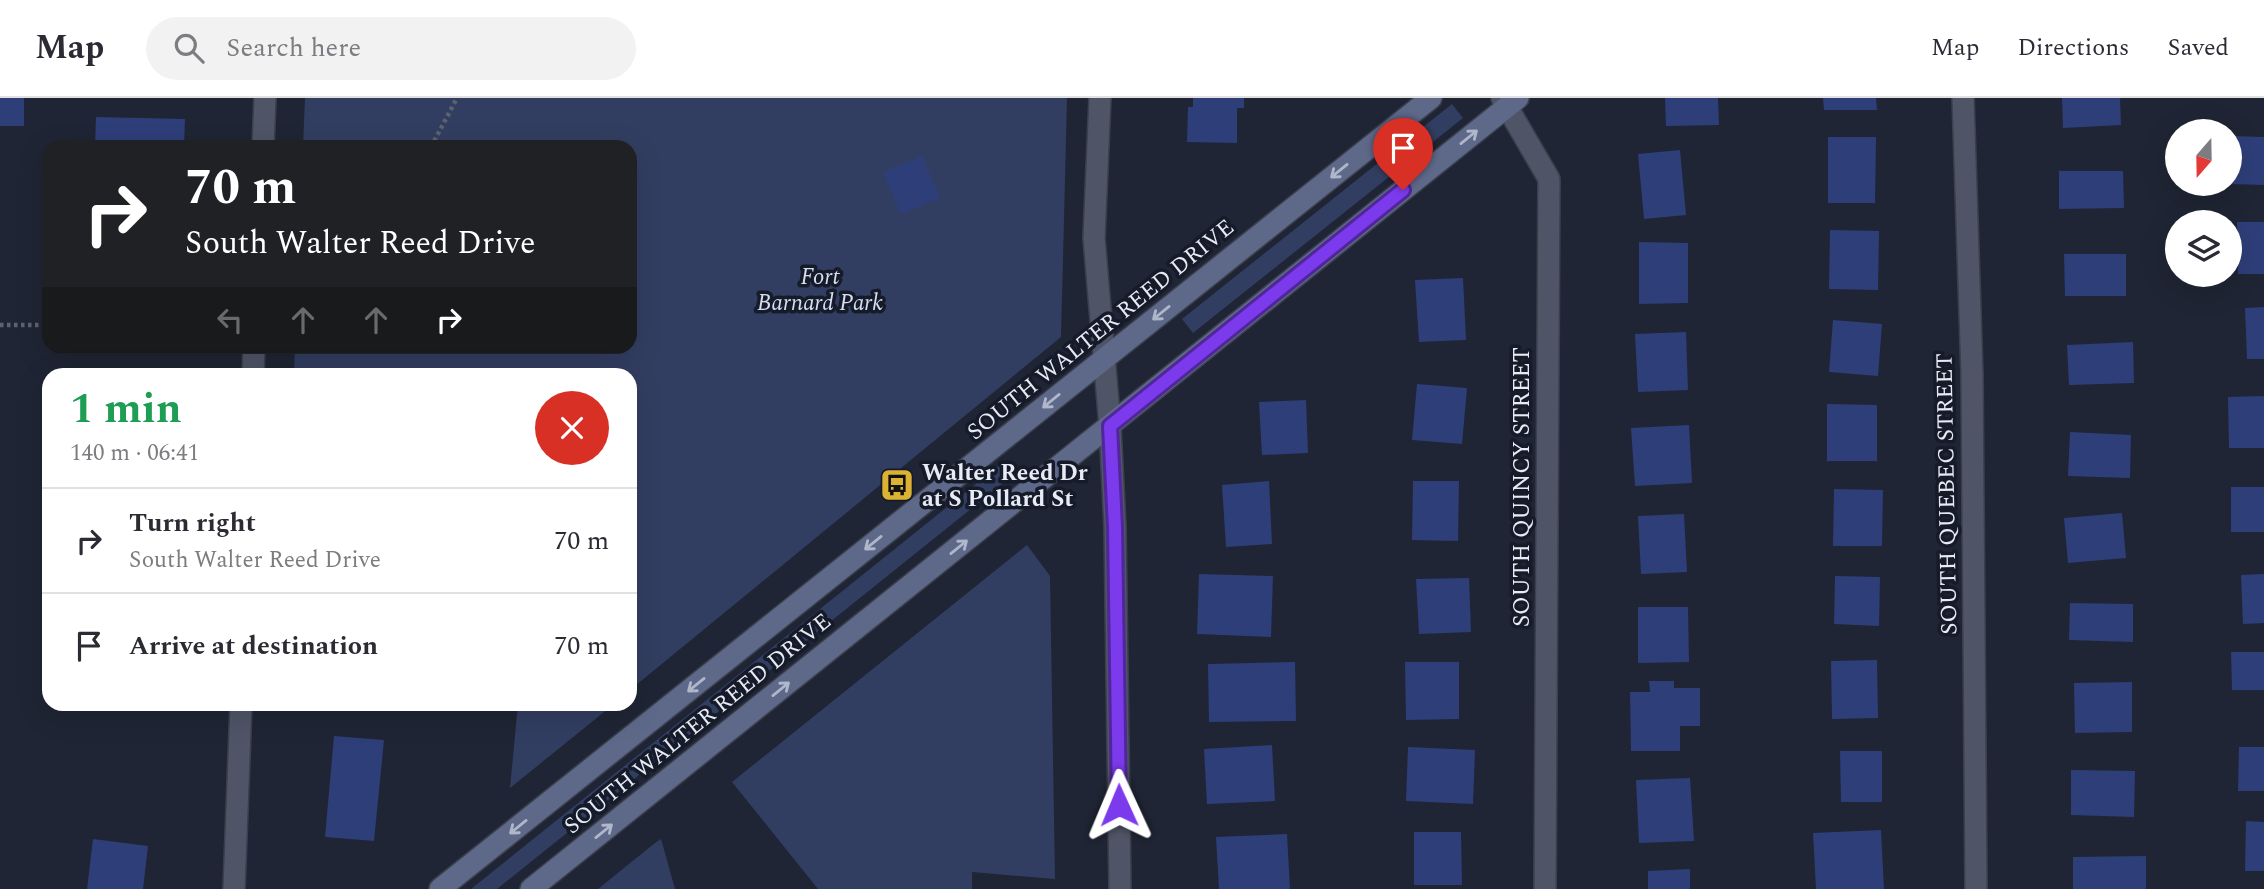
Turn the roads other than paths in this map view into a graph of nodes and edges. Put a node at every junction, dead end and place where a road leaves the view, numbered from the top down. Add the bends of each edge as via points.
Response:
1 (265, 98) edge
2 (1100, 98) edge
3 (1431, 98) edge
4 (1963, 98) edge
5 (1509, 101) edge
6 (263, 140) edge
7 (1105, 358) junction
8 (1110, 426) junction
9 (241, 711) edge
10 (234, 889) edge
11 (440, 889) edge
12 (531, 889) edge
13 (1120, 889) edge
14 (1545, 889) edge
15 (1976, 889) edge

1 - 6 street
2 - 7 street via 1094,238
3 -> 7 main road, SOUTH WALTER REED DRIVE
4 - 15 street, SOUTH QUEBEC STREET via 1972,374
8 -> 5 main road, SOUTH WALTER REED DRIVE
5 - 14 street, SOUTH QUINCY STREET via 1549,179
7 - 8 street
7 -> 11 main road, SOUTH WALTER REED DRIVE
12 -> 8 main road, SOUTH WALTER REED DRIVE
8 - 13 street
9 - 10 street

